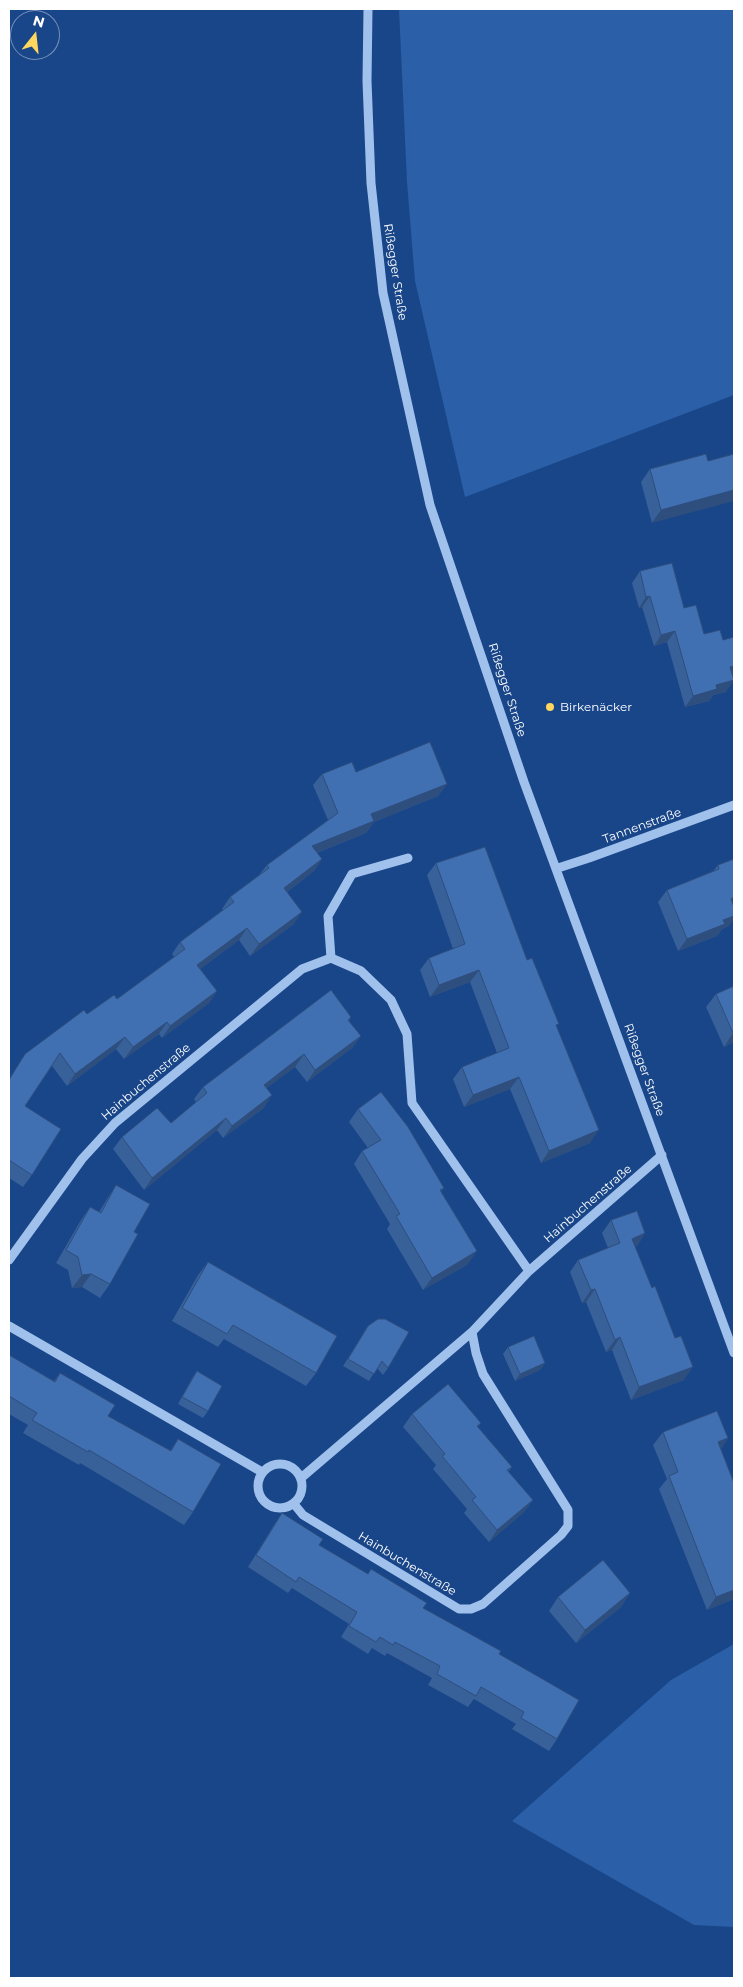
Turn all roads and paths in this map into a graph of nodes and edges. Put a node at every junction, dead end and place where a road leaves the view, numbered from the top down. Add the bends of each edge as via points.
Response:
1 (368, 9) edge
2 (734, 804) edge
3 (408, 858) dead end
4 (558, 868) junction
5 (331, 958) junction
6 (662, 1155) junction
7 (9, 1260) edge
8 (529, 1271) junction
9 (9, 1326) edge
10 (472, 1332) junction
11 (734, 1353) edge
12 (262, 1472) junction
13 (301, 1478) junction
14 (294, 1504) junction

1 - 4 street, Rißegger Straße via 371,184 383,293 430,505 524,782
2 - 4 street, Tannenstraße
3 - 5 street via 352,874 328,916
4 - 6 street, Rißegger Straße
5 - 7 street, Hainbuchenstraße via 302,969 115,1122 82,1159
5 - 8 street via 361,971 391,1000 407,1034 412,1103
6 - 8 street, Hainbuchenstraße
6 - 11 street, Rißegger Straße
8 - 10 street, Hainbuchenstraße
9 - 12 street
10 - 13 street, Hainbuchenstraße
10 - 14 street, Hainbuchenstraße via 483,1374 568,1510 568,1526 561,1536 483,1604 459,1609 303,1515
12 - 13 street via 271,1465 283,1464 294,1468
12 - 14 street via 257,1485 260,1497 270,1506 282,1508
13 - 14 street via 302,1492

